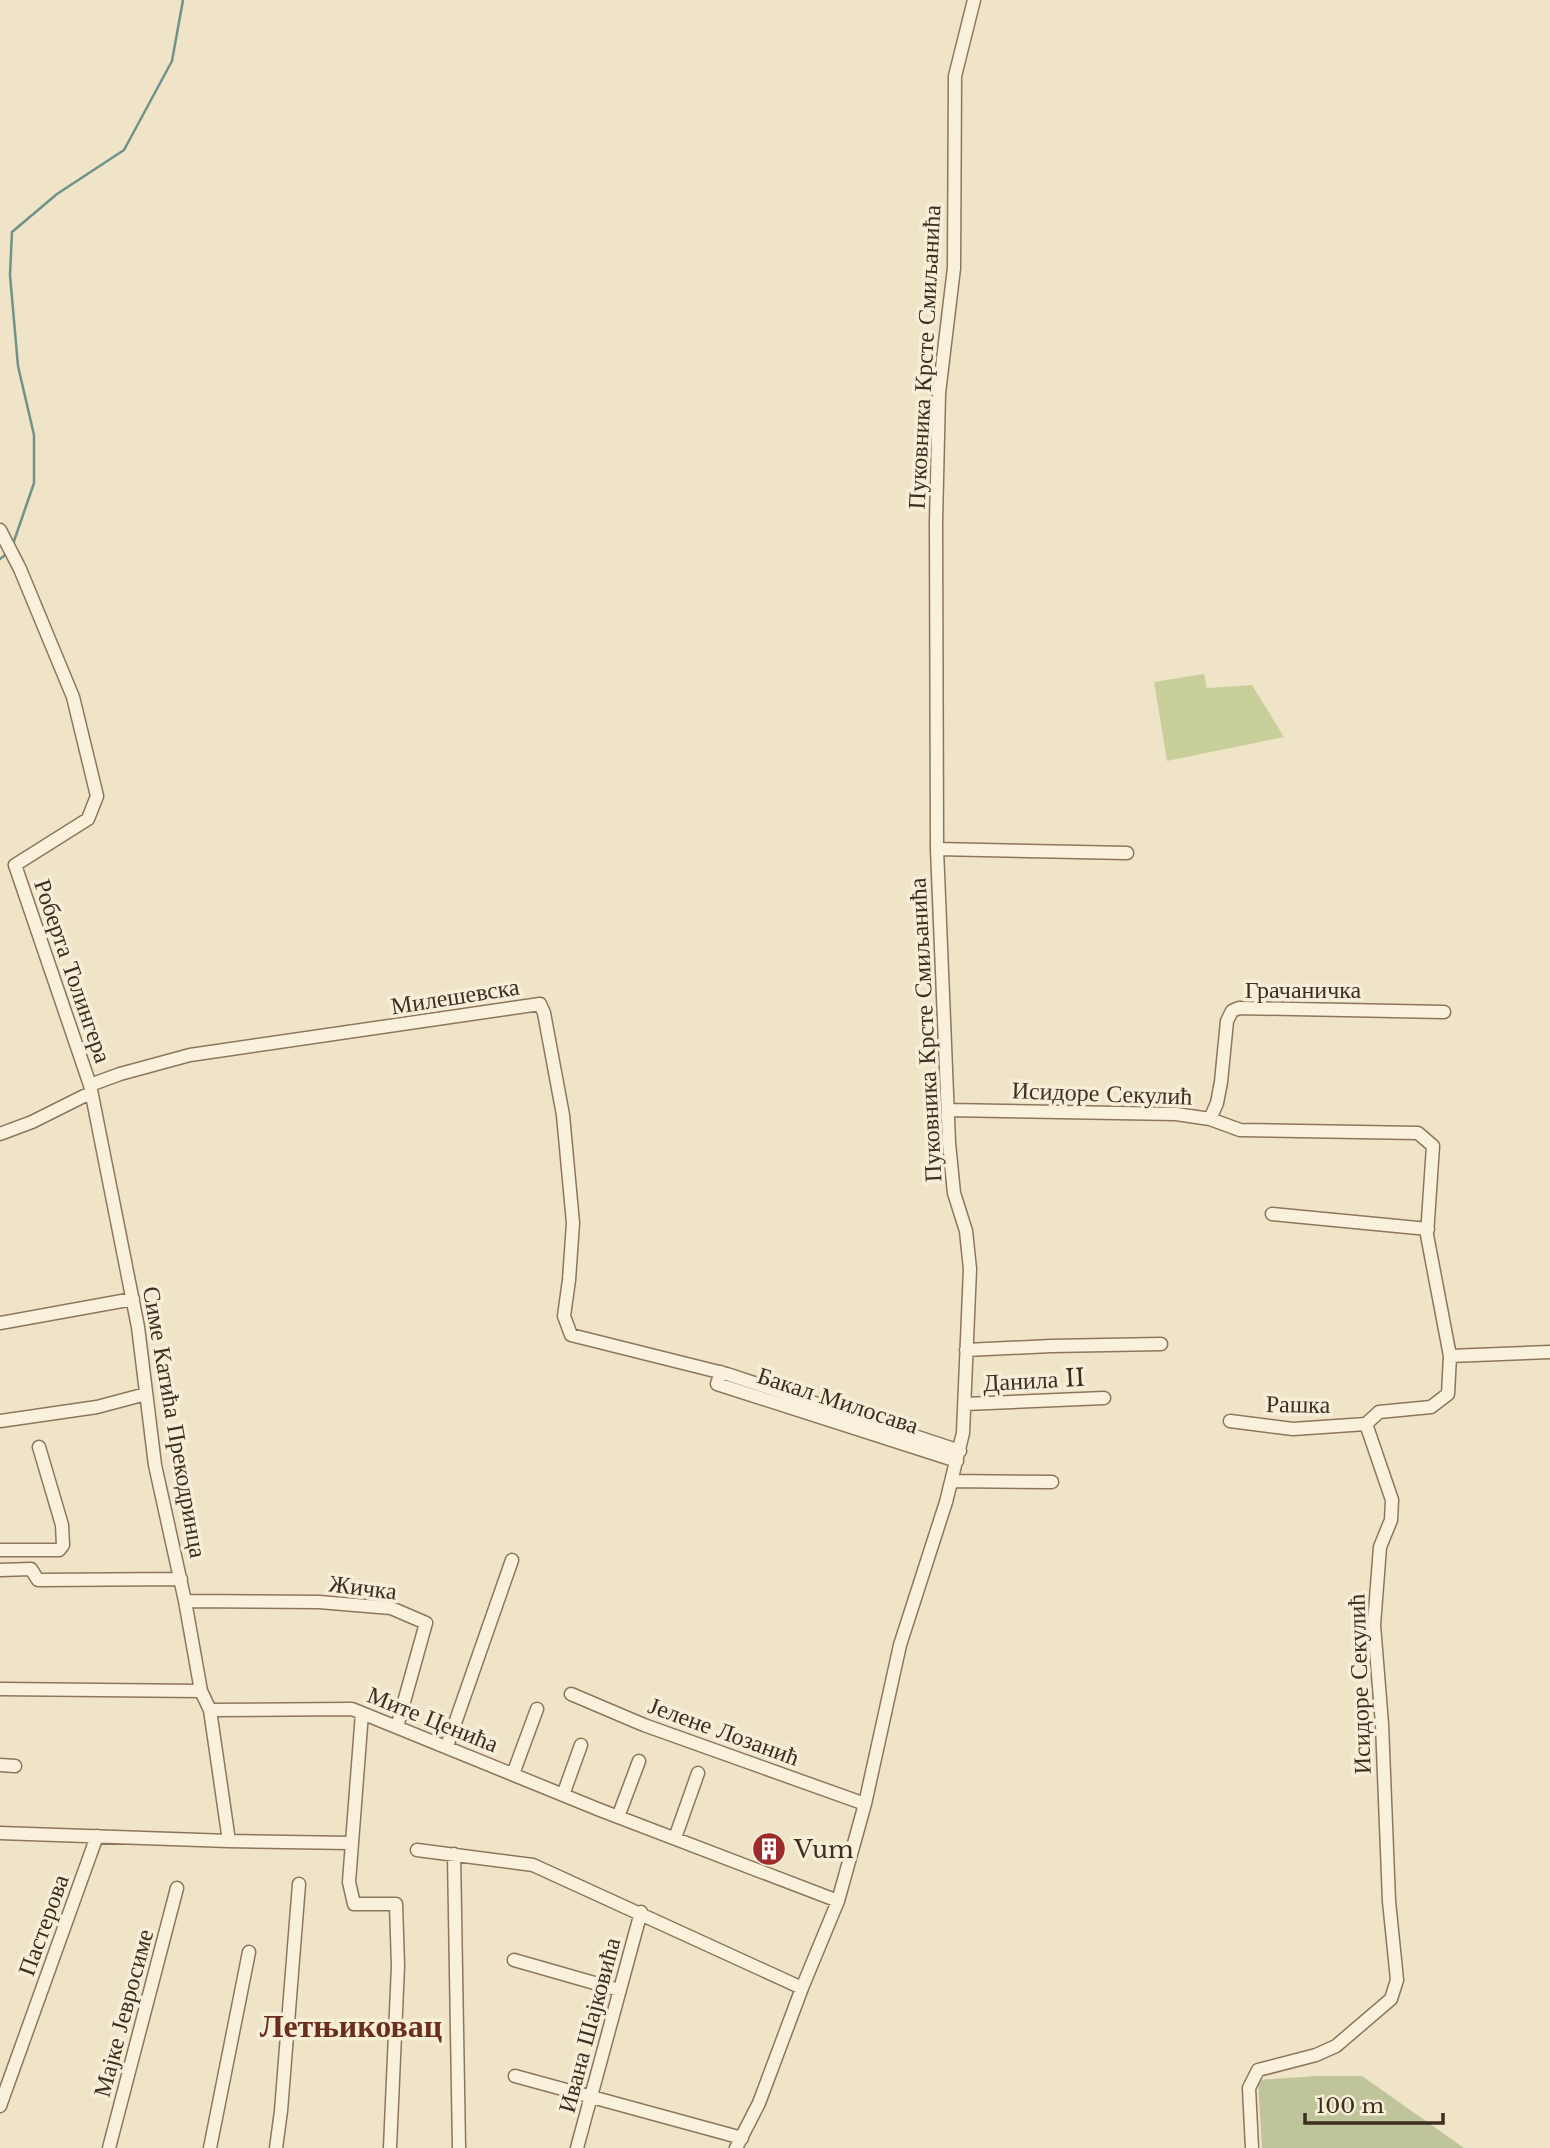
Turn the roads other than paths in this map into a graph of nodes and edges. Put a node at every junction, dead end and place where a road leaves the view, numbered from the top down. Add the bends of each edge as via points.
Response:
1 (974, 0) edge
2 (0, 530) edge
3 (937, 849) junction
4 (1127, 853) dead end
5 (1444, 1012) dead end
6 (90, 1089) junction
7 (949, 1110) junction
8 (1210, 1119) junction
9 (0, 1134) edge
10 (1272, 1214) dead end
11 (1428, 1229) junction
12 (133, 1300) junction
13 (0, 1323) edge
14 (570, 1335) joint
15 (1161, 1344) dead end
16 (967, 1350) junction
17 (1550, 1352) edge
18 (1450, 1356) junction
19 (146, 1394) junction
20 (1104, 1398) dead end
21 (965, 1404) junction
22 (0, 1421) edge
23 (1230, 1422) dead end
24 (1366, 1424) junction
25 (39, 1447) dead end
26 (959, 1456) junction
27 (952, 1481) junction
28 (1052, 1482) dead end
29 (0, 1550) edge
30 (512, 1560) dead end
31 (0, 1570) edge
32 (181, 1579) junction
33 (186, 1601) junction
34 (0, 1689) edge
35 (201, 1691) junction
36 (571, 1694) dead end
37 (537, 1709) dead end
38 (210, 1710) junction
39 (362, 1713) junction
40 (397, 1727) junction
41 (581, 1745) dead end
42 (447, 1746) junction
43 (639, 1761) dead end
44 (0, 1765) edge
45 (15, 1766) dead end
46 (698, 1773) dead end
47 (513, 1774) junction
48 (563, 1795) junction
49 (864, 1804) junction
50 (618, 1817) junction
51 (0, 1833) edge
52 (97, 1836) junction
53 (675, 1838) junction
54 (229, 1841) junction
55 (351, 1843) junction
56 (417, 1850) dead end
57 (454, 1854) junction
58 (299, 1884) dead end
59 (177, 1888) dead end
60 (838, 1901) junction
61 (640, 1912) junction
62 (249, 1952) dead end
63 (514, 1960) dead end
64 (802, 1988) junction
65 (619, 1990) junction
66 (515, 2077) dead end
67 (591, 2097) junction
68 (0, 2106) edge
69 (739, 2143) edge
70 (109, 2148) edge
71 (211, 2148) edge
72 (276, 2148) edge
73 (390, 2148) edge
74 (459, 2148) edge
75 (577, 2148) edge
76 (1252, 2148) edge

1 - 3 street, Пуковника Крсте Смиљанића via 955,76 954,268 939,393
2 - 6 street, Роберта Толингера via 73,697 97,796 88,819 15,865
3 - 4 street
3 - 7 street, Пуковника Крсте Смиљанића
5 - 8 street, Грачаничка via 1239,1007 1227,1021 1221,1082
6 - 9 street, Роберта Толингера via 32,1122
6 - 12 street, Симе Катића Прекодринца
6 - 14 street, Милешевска via 120,1073 190,1055 540,1004 563,1115 573,1223 564,1315
7 - 8 street, Исидоре Секулић via 1176,1114
7 - 16 street, Пуковника Крсте Смиљанића via 953,1184 970,1249
8 - 11 street, Исидоре Секулић via 1240,1130 1418,1133 1433,1146
10 - 11 street
11 - 18 street, Исидоре Секулић
12 - 13 street
12 - 19 street, Симе Катића Прекодринца
14 - 26 street, Бакал Милосава via 721,1372 717,1384
15 - 16 street
16 - 21 street, Пуковника Крсте Смиљанића
17 - 18 street
18 - 24 street, Исидоре Секулић via 1447,1394 1431,1407 1379,1412
19 - 22 street via 97,1407
19 - 32 street, Симе Катића Прекодринца via 155,1465
20 - 21 street, Данила II
21 - 26 street, Пуковника Крсте Смиљанића
23 - 24 street, Рашка via 1293,1429
24 - 76 street, Исидоре Секулић via 1392,1500 1391,1520 1378,1557 1374,1625 1397,1980 1391,1998 1336,2046 1258,2070 1249,2088
25 - 29 street via 62,1525 63,1545 59,1550
26 - 27 street, Пуковника Крсте Смиљанића
27 - 28 street
27 - 49 street, Пуковника Крсте Смиљанића via 900,1645
30 - 42 street
31 - 32 street via 30,1569 38,1580
32 - 33 street, Симе Катића Прекодринца
33 - 35 street, Симе Катића Прекодринца
33 - 40 street, Жичка via 319,1602 391,1608 426,1623
34 - 35 street
35 - 38 street, Симе Катића Прекодринца
36 - 49 street, Јелене Лозанић
37 - 47 street, Мите Ценића
38 - 39 street, Мите Ценића via 352,1709
38 - 54 street, Симе Катића Прекодринца
39 - 40 street, Мите Ценића
39 - 55 street
40 - 42 street, Мите Ценића
41 - 48 street
42 - 47 street, Мите Ценића
43 - 50 street
44 - 45 street
46 - 53 street
47 - 48 street, Мите Ценића
48 - 50 street, Мите Ценића
49 - 60 street, Пуковника Крсте Смиљанића
50 - 53 street, Мите Ценића
51 - 52 street
52 - 54 street
52 - 68 street, Пастерова
53 - 60 street, Мите Ценића
54 - 55 street
55 - 73 street via 349,1882 354,1904 396,1904 398,1966
56 - 57 street
57 - 61 street via 533,1865
57 - 74 street
58 - 72 street
59 - 70 street, Мајке Јевросиме
60 - 64 street, Пуковника Крсте Смиљанића
61 - 64 street
61 - 65 street, Ивана Шајковића
62 - 71 street
63 - 65 street
64 - 69 street, Пуковника Крсте Смиљанића
65 - 67 street, Ивана Шајковића
66 - 67 street
67 - 69 street
67 - 75 street, Ивана Шајковића

